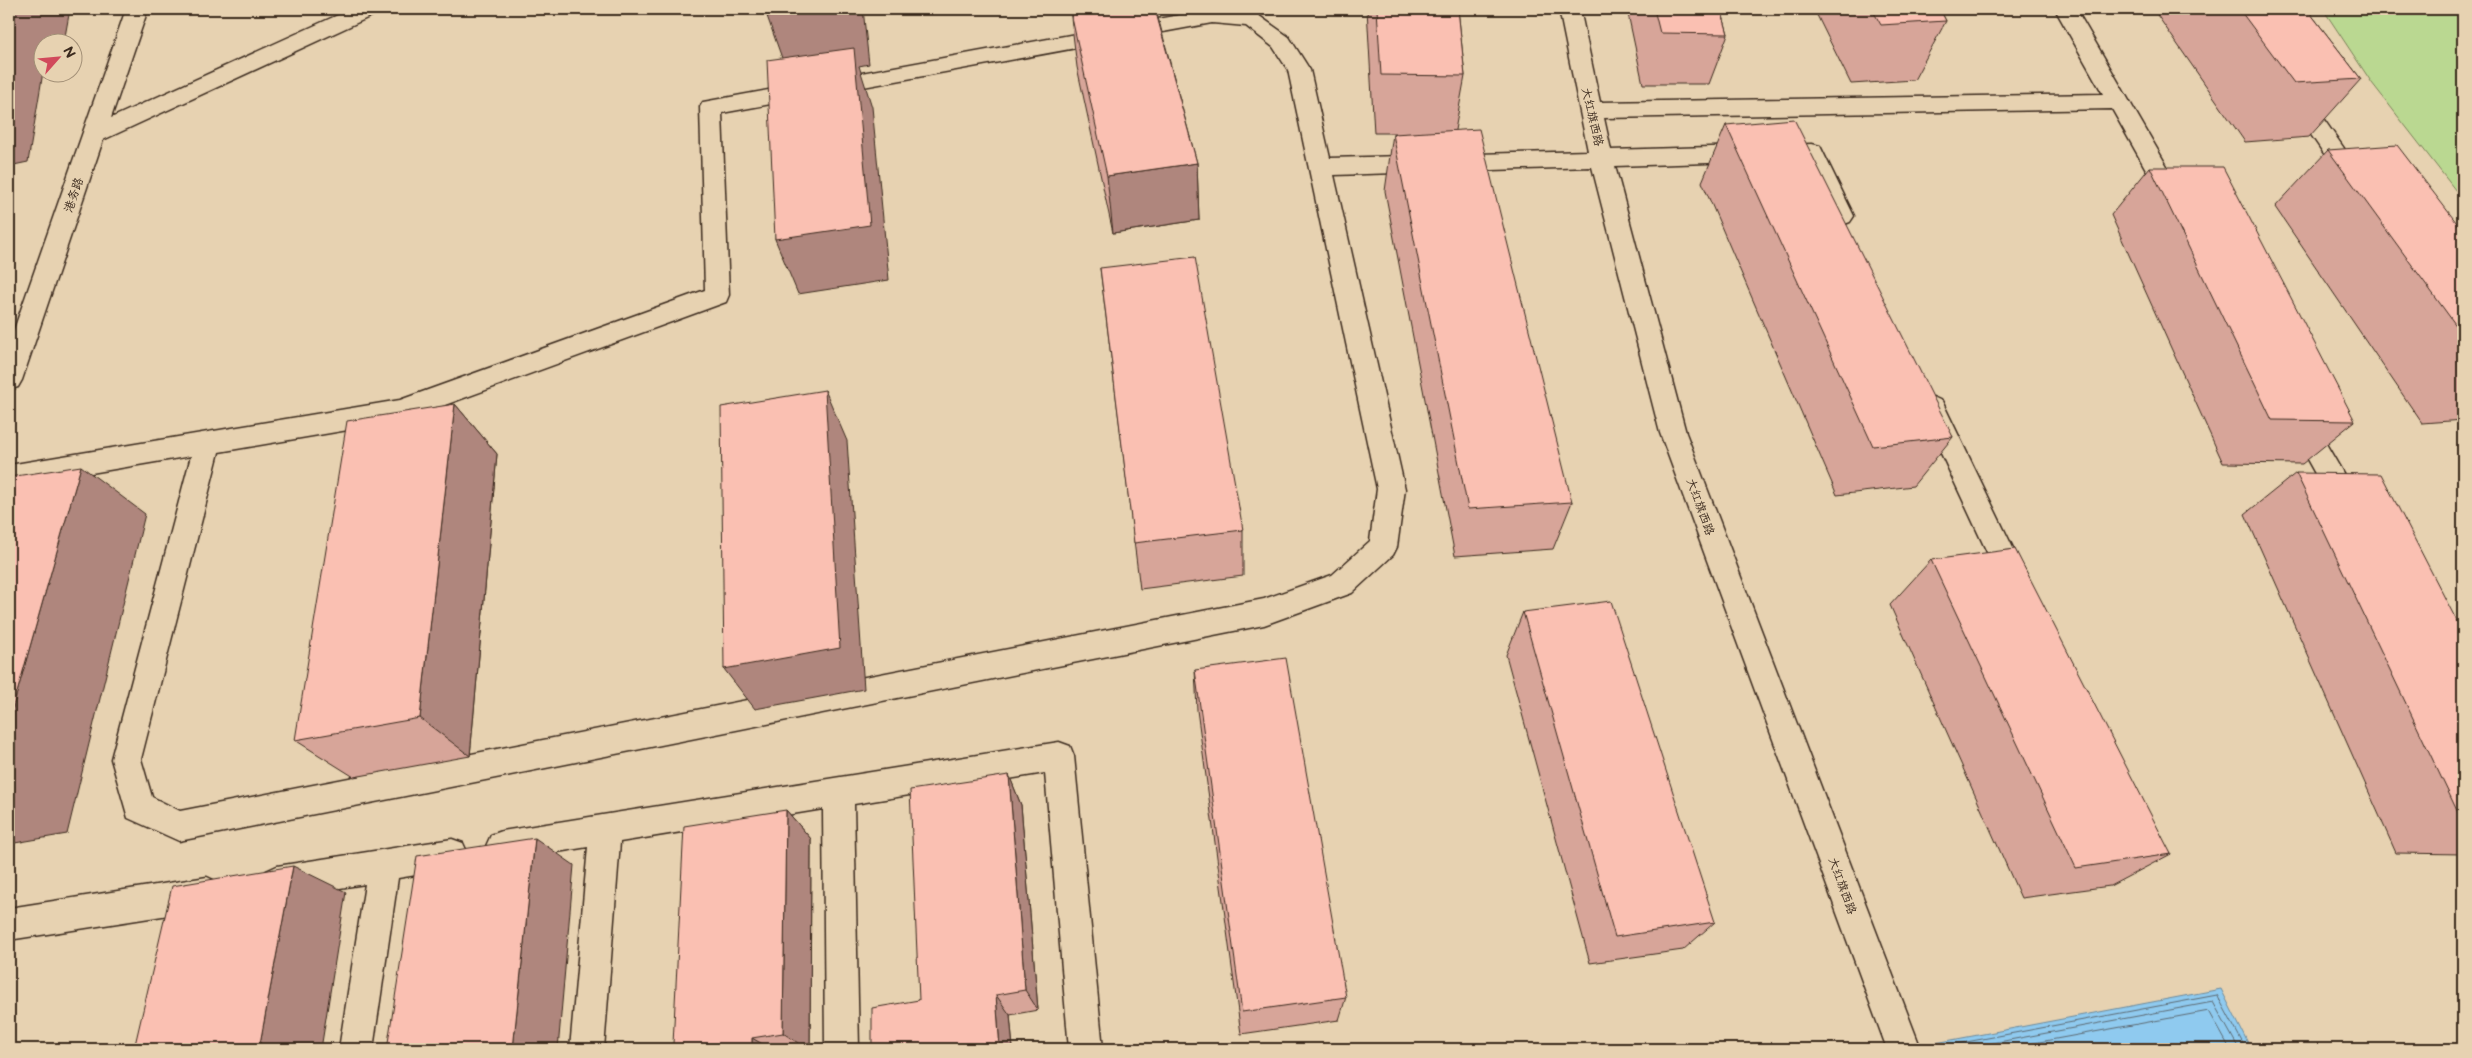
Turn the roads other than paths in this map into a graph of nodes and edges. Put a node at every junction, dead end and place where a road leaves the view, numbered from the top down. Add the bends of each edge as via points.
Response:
1 (137, 9) edge
2 (369, 9) edge
3 (1569, 9) edge
4 (2066, 9) edge
5 (2281, 74) edge
6 (2118, 101) junction
7 (1590, 110) junction
8 (94, 135) junction
9 (1601, 157) junction
10 (1320, 167) junction
11 (2367, 198) edge
12 (2187, 223) edge
13 (1850, 234) edge
14 (20, 318) edge
15 (9, 380) edge
16 (1923, 387) edge
17 (2286, 397) edge
18 (207, 445) junction
19 (9, 476) edge
20 (2360, 527) edge
21 (2025, 604) edge
22 (838, 791) junction
23 (605, 829) junction
24 (384, 865) junction
25 (9, 924) edge
26 (356, 1049) edge
27 (587, 1049) edge
28 (842, 1049) edge
29 (1086, 1049) edge
30 (1904, 1049) edge

1 - 8 street, 港务路
2 - 8 street
3 - 7 street, 大红旗西路
4 - 6 street
5 - 11 street
6 - 7 street
6 - 12 street
7 - 9 street, 大红旗西路
8 - 14 street, 港务路
9 - 10 street
9 - 13 street via 1812,152
9 - 30 street, 大红旗西路 via 1672,432
10 - 18 street via 1299,70 1281,42 1251,20 1212,16 711,107 717,295 401,410
10 - 18 street via 1391,490 1383,547 1342,584 1264,612 179,826 139,807 126,759
14 - 15 street, 港务路
16 - 21 street
17 - 20 street
18 - 19 street
22 - 23 street
22 - 28 street
22 - 29 street via 1059,756
23 - 24 street
23 - 27 street
24 - 25 street
24 - 26 street

